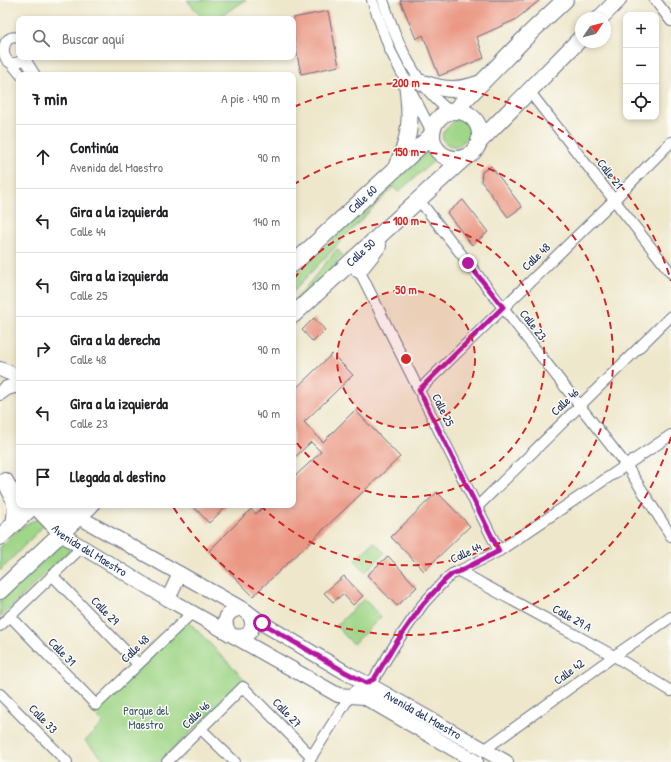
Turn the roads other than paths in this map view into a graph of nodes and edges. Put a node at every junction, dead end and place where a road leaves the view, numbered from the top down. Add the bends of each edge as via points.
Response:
1 (372, 0) edge
2 (383, 0) edge
3 (565, 0) edge
4 (618, 0) edge
5 (656, 0) edge
6 (606, 12) edge
7 (671, 21) edge
8 (9, 36) edge
9 (575, 44) edge
10 (0, 51) edge
11 (21, 60) edge
12 (26, 60) edge
13 (11, 63) junction
14 (18, 72) edge
15 (33, 72) edge
16 (407, 83) junction
17 (423, 83) junction
18 (483, 83) junction
19 (529, 90) junction
20 (452, 111) junction
21 (432, 134) junction
22 (480, 141) junction
23 (671, 142) edge
24 (464, 158) junction
25 (393, 172) junction
26 (419, 200) junction
27 (614, 200) junction
28 (296, 261) edge
29 (356, 264) junction
30 (671, 273) edge
31 (503, 307) junction
32 (296, 313) edge
33 (671, 316) edge
34 (0, 369) edge
35 (16, 376) edge
36 (16, 385) edge
37 (419, 390) junction
38 (0, 393) edge
39 (580, 406) junction
40 (671, 435) edge
41 (626, 465) junction
42 (3, 478) edge
43 (16, 489) edge
44 (477, 507) junction
45 (31, 508) edge
46 (37, 508) edge
47 (41, 508) edge
48 (84, 508) edge
49 (73, 513) edge
50 (14, 524) junction
51 (61, 534) junction
52 (671, 536) edge
53 (0, 537) edge
54 (82, 547) junction
55 (499, 551) junction
56 (460, 571) junction
57 (180, 574) junction
58 (52, 575) junction
59 (0, 591) edge
60 (168, 598) junction
61 (246, 611) junction
62 (192, 612) junction
63 (10, 616) junction
64 (671, 617) edge
65 (0, 626) edge
66 (232, 635) junction
67 (614, 656) junction
68 (138, 664) junction
69 (366, 683) junction
70 (243, 687) joint
71 (671, 691) edge
72 (0, 694) edge
73 (350, 696) junction
74 (96, 705) joint
75 (201, 729) junction
76 (484, 750) junction
77 (310, 759) edge
78 (62, 760) edge
79 (167, 762) edge
80 (235, 762) edge
81 (476, 762) edge
82 (506, 762) edge

1 - 16 street via 390,50
2 - 17 street via 399,44
3 - 18 main road
4 - 6 main road
5 - 7 street
8 - 10 street via 2,43
9 - 19 main road
10 - 13 street via 4,59
11 - 13 street
12 - 15 street
13 - 14 street
16 - 21 street
16 - 25 main road via 409,133
17 - 18 main road via 439,88 456,89
17 - 20 street via 444,107
18 - 20 main road
19 - 22 main road
19 - 27 street, Calle 21
20 - 21 main road via 438,119
20 - 22 main road via 466,113 475,120 480,130
21 - 24 main road via 440,152 451,158
21 - 25 main road, Calle 60
22 - 24 main road via 474,151
23 - 27 street, Calle 48
24 - 26 main road, Calle 50
25 - 28 main road, Calle 60
26 - 29 main road, Calle 50
26 - 31 street, Calle 23
27 - 30 street, Calle 21
27 - 31 street, Calle 48
29 - 32 main road, Calle 50
29 - 37 street, Calle 25
31 - 37 street, Calle 48
31 - 39 street, Calle 23
33 - 39 street, Calle 46
34 - 35 street
36 - 38 street
37 - 44 street, Calle 25
39 - 41 street, Calle 23
39 - 44 street, Calle 46
40 - 41 street, Calle 44
41 - 52 street
41 - 55 street, Calle 44
42 - 43 street
42 - 50 main road via 16,504
44 - 55 street, Calle 25
45 - 50 main road
46 - 51 street, Avenida del Maestro
47 - 49 street, Avenida del Maestro via 50,512
48 - 49 main road
49 - 51 main road
49 - 57 street, Avenida del Maestro
50 - 53 main road
51 - 54 street, Avenida del Maestro
51 - 59 main road
54 - 58 street
54 - 60 street, Avenida del Maestro
55 - 56 street, Calle 44
56 - 67 street, Calle 29 A
56 - 69 street, Calle 44 via 444,581 423,604 374,679
57 - 60 street
57 - 61 street, Avenida del Maestro
58 - 63 street
58 - 68 street, Calle 29
60 - 62 street, Avenida del Maestro
61 - 66 street via 253,622 250,631 243,636
61 - 66 street via 237,609 229,614 225,622
61 - 69 street, Avenida del Maestro via 262,623
62 - 66 street, Avenida del Maestro
62 - 68 street, Calle 48
63 - 65 street
63 - 74 street, Calle 31
64 - 67 street, Calle 42
66 - 73 street, Avenida del Maestro via 338,695
67 - 71 street, Calle 29 A
67 - 76 street, Calle 42
68 - 74 street, Calle 48
69 - 73 street, Calle 44
69 - 76 street, Avenida del Maestro
70 - 75 street, Calle 46
70 - 77 street, Calle 27
72 - 78 street, Calle 33
73 - 77 street, Calle 44
73 - 81 street, Avenida del Maestro via 364,697
75 - 79 street, Calle 46
75 - 80 street
76 - 82 street, Avenida del Maestro

